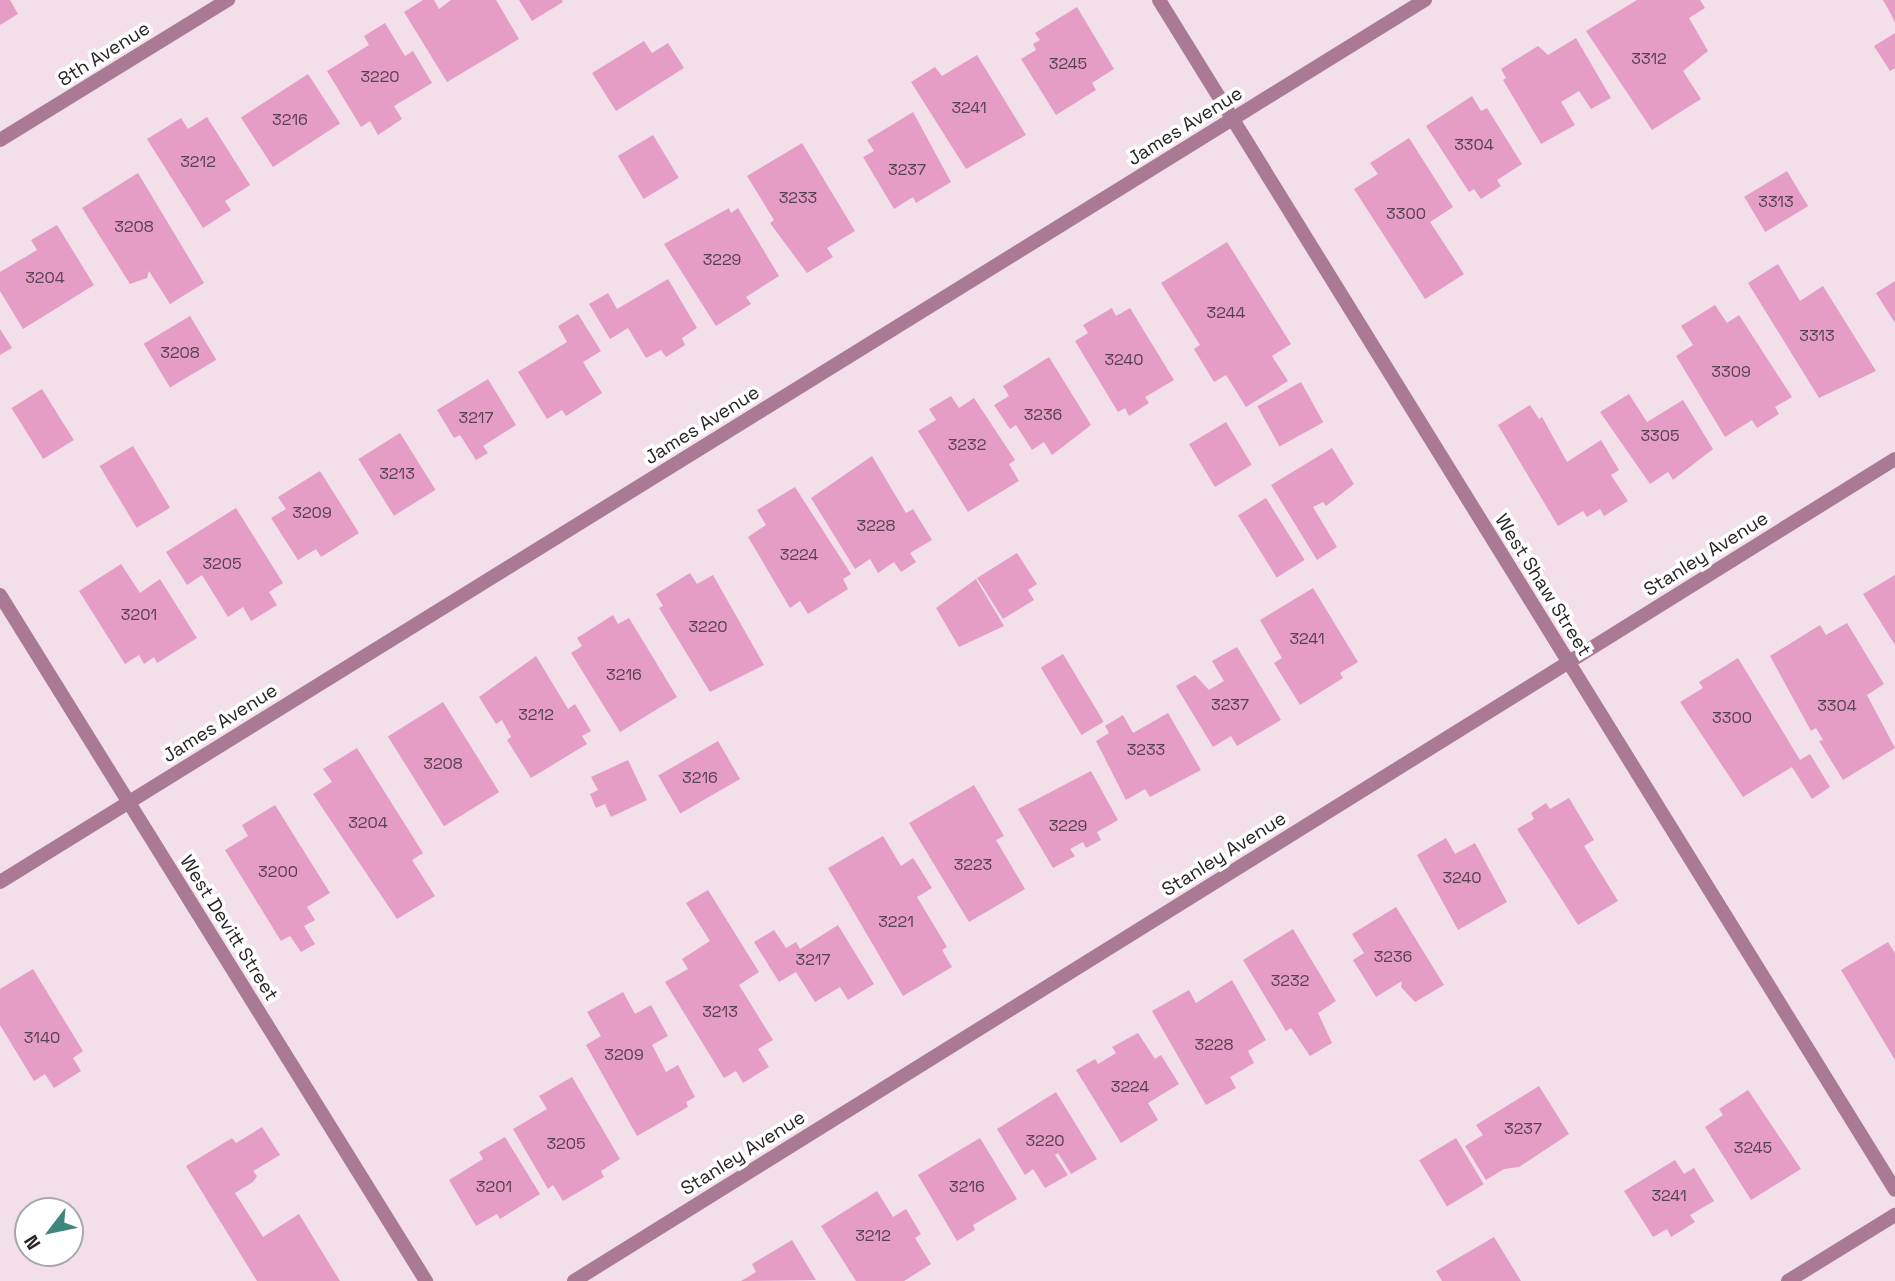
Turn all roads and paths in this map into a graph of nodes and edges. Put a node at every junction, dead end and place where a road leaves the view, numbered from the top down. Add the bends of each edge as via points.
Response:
1 (228, 0) edge
2 (1160, 0) edge
3 (1425, 0) edge
4 (1232, 120) junction
5 (0, 140) edge
6 (1895, 459) edge
7 (0, 595) edge
8 (1568, 662) junction
9 (129, 802) junction
10 (0, 882) edge
11 (1895, 1190) edge
12 (1895, 1215) edge
13 (426, 1281) edge
14 (574, 1281) edge
15 (1788, 1281) edge

1 - 5 street, 8th Avenue
2 - 4 street, West Shaw Street
3 - 4 street, James Avenue
4 - 8 street, West Shaw Street
4 - 9 street, James Avenue
6 - 8 street, Stanley Avenue
7 - 9 street, West Devitt Street
8 - 11 street, West Shaw Street
8 - 14 street, Stanley Avenue
9 - 10 street, James Avenue
9 - 13 street, West Devitt Street
12 - 15 street

